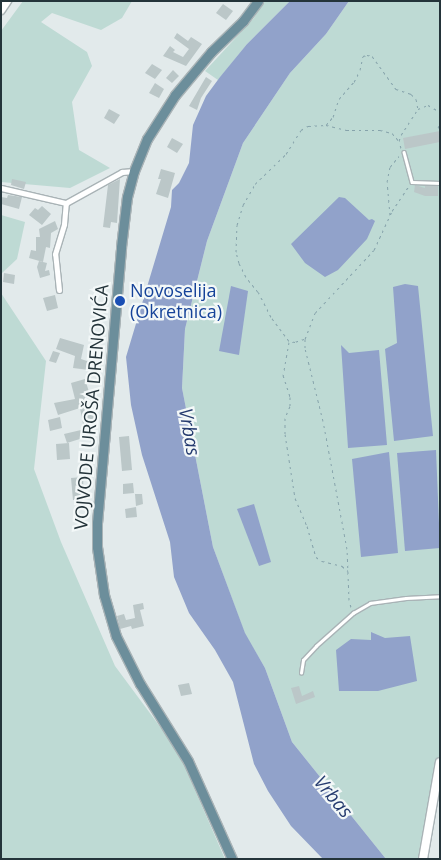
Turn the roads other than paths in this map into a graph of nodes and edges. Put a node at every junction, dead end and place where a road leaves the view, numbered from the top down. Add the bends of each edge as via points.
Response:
1 (8, 1) edge
2 (258, 1) edge
3 (1, 10) edge
4 (404, 152) road end
5 (134, 171) junction
6 (440, 184) edge
7 (1, 188) edge
8 (66, 203) junction
9 (59, 290) dead end
10 (440, 596) edge
11 (301, 673) dead end
12 (439, 768) edge
13 (232, 859) edge
14 (423, 859) edge

1 - 3 street
2 - 5 main road, VOJVODE UROŠA DRENOVIĆA via 244,21 174,95 147,139
4 - 6 lane via 412,182
5 - 8 street via 122,172
5 - 13 main road, VOJVODE UROŠA DRENOVIĆA via 121,246 98,496 101,577 109,617 125,656 184,752
7 - 8 street
8 - 9 street via 55,254
10 - 11 lane via 370,603 353,613 303,660
12 - 14 street

